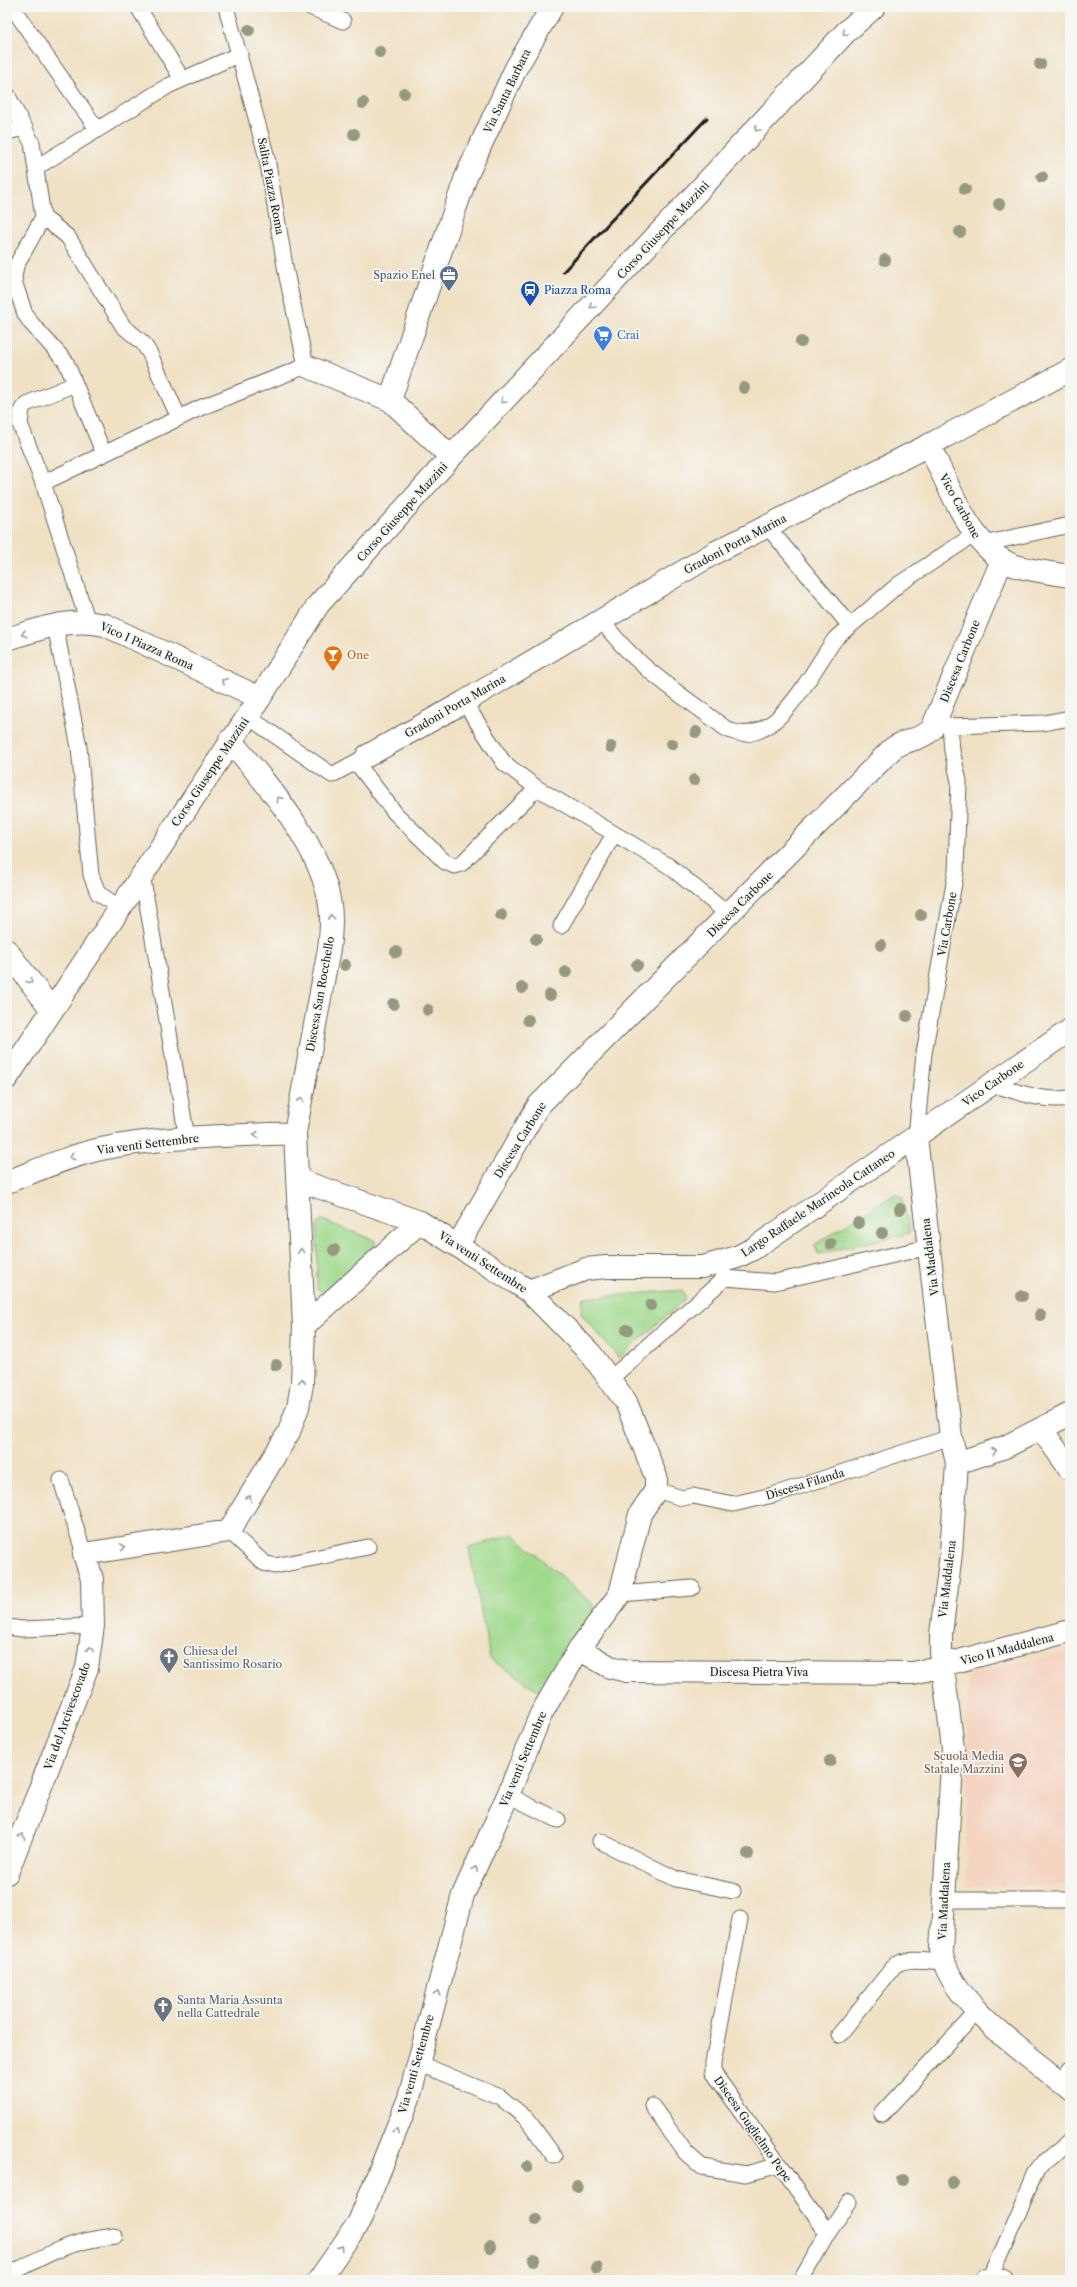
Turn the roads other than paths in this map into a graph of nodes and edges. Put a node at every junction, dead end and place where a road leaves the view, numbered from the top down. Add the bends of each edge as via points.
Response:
1 (12, 7) edge
2 (138, 7) edge
3 (226, 7) edge
4 (310, 7) edge
5 (552, 7) edge
6 (874, 7) edge
7 (344, 21) dead end
8 (240, 54) junction
9 (182, 79) junction
10 (7, 94) edge
11 (25, 128) junction
12 (97, 129) junction
13 (7, 132) edge
14 (37, 167) junction
15 (43, 217) junction
16 (306, 366) junction
17 (1070, 370) edge
18 (75, 384) junction
19 (390, 400) junction
20 (179, 418) junction
21 (929, 446) junction
22 (104, 454) junction
23 (451, 457) junction
24 (43, 483) junction
25 (1070, 525) edge
26 (767, 526) junction
27 (979, 539) junction
28 (1002, 560) junction
29 (1070, 576) edge
30 (602, 620) junction
31 (88, 622) junction
32 (55, 625) junction
33 (850, 626) junction
34 (7, 639) edge
35 (260, 698) junction
36 (464, 702) junction
37 (247, 716) junction
38 (1070, 718) edge
39 (943, 723) junction
40 (230, 740) junction
41 (362, 759) junction
42 (537, 788) junction
43 (614, 834) junction
44 (142, 874) junction
45 (120, 908) junction
46 (729, 915) junction
47 (561, 926) dead end
48 (7, 951) edge
49 (52, 1010) junction
50 (1070, 1030) edge
51 (7, 1078) edge
52 (991, 1084) junction
53 (1070, 1098) edge
54 (295, 1133) junction
55 (916, 1136) junction
56 (187, 1138) junction
57 (298, 1180) junction
58 (7, 1182) edge
59 (420, 1222) junction
60 (458, 1245) junction
61 (929, 1247) junction
62 (722, 1270) junction
63 (529, 1291) junction
64 (304, 1326) junction
65 (610, 1379) junction
66 (1070, 1414) edge
67 (1041, 1429) junction
68 (950, 1437) junction
69 (957, 1463) junction
70 (1070, 1469) edge
71 (61, 1480) dead end
72 (656, 1490) junction
73 (228, 1531) junction
74 (368, 1547) dead end
75 (84, 1554) junction
76 (692, 1588) dead end
77 (620, 1594) junction
78 (92, 1626) junction
79 (7, 1627) edge
80 (1070, 1631) edge
81 (579, 1649) junction
82 (943, 1666) junction
83 (508, 1795) junction
84 (558, 1820) dead end
85 (600, 1841) dead end
86 (7, 1872) edge
87 (733, 1891) dead end
88 (944, 1900) junction
89 (1070, 1900) edge
90 (740, 1919) dead end
91 (943, 1962) junction
92 (977, 2012) junction
93 (839, 2035) dead end
94 (418, 2063) junction
95 (1067, 2080) edge
96 (652, 2106) dead end
97 (882, 2114) dead end
98 (1070, 2140) edge
99 (554, 2156) dead end
100 (779, 2165) junction
101 (849, 2202) dead end
102 (828, 2233) junction
103 (116, 2236) dead end
104 (7, 2276) edge
105 (319, 2280) edge
106 (801, 2280) edge
107 (992, 2280) edge

1 - 12 lane
2 - 9 lane
3 - 8 lane, Salita Piazza Roma
4 - 7 lane
5 - 19 street, Via Santa Barbara via 516,68 466,177
6 -> 23 street, Corso Giuseppe Mazzini via 846,32
8 - 9 lane
8 - 16 lane, Salita Piazza Roma via 267,158 286,272
9 - 12 lane
10 - 11 lane
11 - 13 lane
11 - 14 lane via 32,142
12 - 14 lane
14 - 15 lane
15 - 18 lane via 16,266 15,284 30,323 60,352
15 - 20 lane via 68,237 123,326 143,343
16 - 19 street
16 - 20 lane
17 - 21 street, Gradoni Porta Marina
18 - 22 lane
18 - 24 lane via 26,404 22,409 20,424
19 - 23 street
20 - 22 lane
21 - 26 street, Gradoni Porta Marina
21 - 27 street, Vico Carbone
22 - 24 lane
23 - 35 street, Corso Giuseppe Mazzini via 318,606
24 - 31 lane
25 - 27 lane
26 - 30 street, Gradoni Porta Marina via 716,552
26 - 33 lane
27 - 28 street, Vico Carbone
27 - 33 lane via 899,584
28 - 29 street, Vico Carbone via 1015,566
28 - 39 street, Discesa Carbone
30 - 33 lane via 630,655 725,728 742,734 751,733 769,724 793,703 836,637
30 - 36 street, Gradoni Porta Marina
31 - 32 street, Vico I Piazza Roma
35 -> 31 street, Vico I Piazza Roma via 105,625
32 -> 34 street, Vico I Piazza Roma
32 - 45 lane via 79,747 91,875 98,893
35 - 37 street, Corso Giuseppe Mazzini
36 - 41 street, Gradoni Porta Marina
36 - 42 lane via 504,763
37 - 40 street, Corso Giuseppe Mazzini
37 - 41 lane via 332,775
38 - 39 lane via 1030,724
39 - 46 street, Discesa Carbone via 928,734 892,749
39 - 55 lane, Via Carbone via 959,781 956,872 924,1053
40 - 44 street, Corso Giuseppe Mazzini
54 -> 40 street, Discesa San Rocchello via 329,949 332,920 328,892 301,831 282,802
41 - 42 lane via 395,813 450,866 464,862
42 - 43 lane
43 - 46 lane via 669,866
43 - 47 lane
44 - 45 street, Corso Giuseppe Mazzini
44 - 56 lane
45 - 49 street, Corso Giuseppe Mazzini
46 - 60 street, Discesa Carbone via 538,1106
48 -> 49 street
49 - 51 street, Corso Giuseppe Mazzini
50 - 52 street, Vico Carbone
52 - 53 lane via 1035,1098
52 - 55 street, Vico Carbone
54 -> 56 street, Via venti Settembre
54 - 57 street, Discesa San Rocchello
55 - 61 street, Via Maddalena
55 - 62 street, Largo Raffaele Marincola Cattaneo
56 -> 58 street, Via venti Settembre via 101,1149
57 - 59 street, Via venti Settembre
64 -> 57 street, Discesa San Rocchello
59 - 60 street, Via venti Settembre
59 - 64 street
60 - 63 street, Via venti Settembre
61 - 62 lane via 775,1282
61 - 68 street, Via Maddalena
62 - 63 street, Largo Raffaele Marincola Cattaneo via 703,1267 593,1268
62 - 65 lane
63 - 65 street, Via venti Settembre via 591,1354
73 -> 64 street, Discesa San Rocchello via 289,1432 298,1408 302,1384
65 - 72 street, Via venti Settembre via 626,1402 656,1477
66 - 67 street
69 -> 67 street via 1005,1447
67 - 70 street
68 - 69 street, Via Maddalena
68 - 72 lane, Discesa Filanda via 773,1495 733,1504 693,1496 682,1498
69 - 82 street, Via Maddalena via 951,1553 941,1634
71 - 75 lane
72 - 77 street, Via venti Settembre via 640,1514
73 - 74 lane via 264,1563 275,1566
75 -> 73 street
75 - 78 street, Via del Arcivescovado via 92,1579
76 - 77 lane
77 - 81 street, Via venti Settembre
78 - 79 lane via 22,1629
86 -> 78 street, Via del Arcivescovado via 87,1668
80 - 82 street, Vico II Maddalena
81 - 82 street, Discesa Pietra Viva via 610,1667 627,1672 914,1673
81 - 83 street, Via venti Settembre via 541,1714
82 - 88 street, Via Maddalena via 953,1748
83 - 84 lane
94 -> 83 street, Via venti Settembre via 463,1895
85 - 87 lane via 676,1879
88 - 89 lane
88 - 91 street, Via Maddalena via 941,1950
90 - 100 lane, Discesa Guglielmo Pepe via 713,2072
91 - 92 street, Via Maddalena
91 - 93 lane via 909,1960 895,1965
92 - 95 street, Via Maddalena
92 - 97 lane
94 - 99 lane via 500,2097 527,2119
105 -> 94 street, Via venti Settembre via 359,2222 409,2098
96 - 100 lane via 686,2153 702,2166 746,2174
98 - 107 lane via 1038,2170
100 - 102 lane, Discesa Guglielmo Pepe
101 - 102 lane
102 - 106 lane
103 - 104 lane via 94,2238 59,2248

